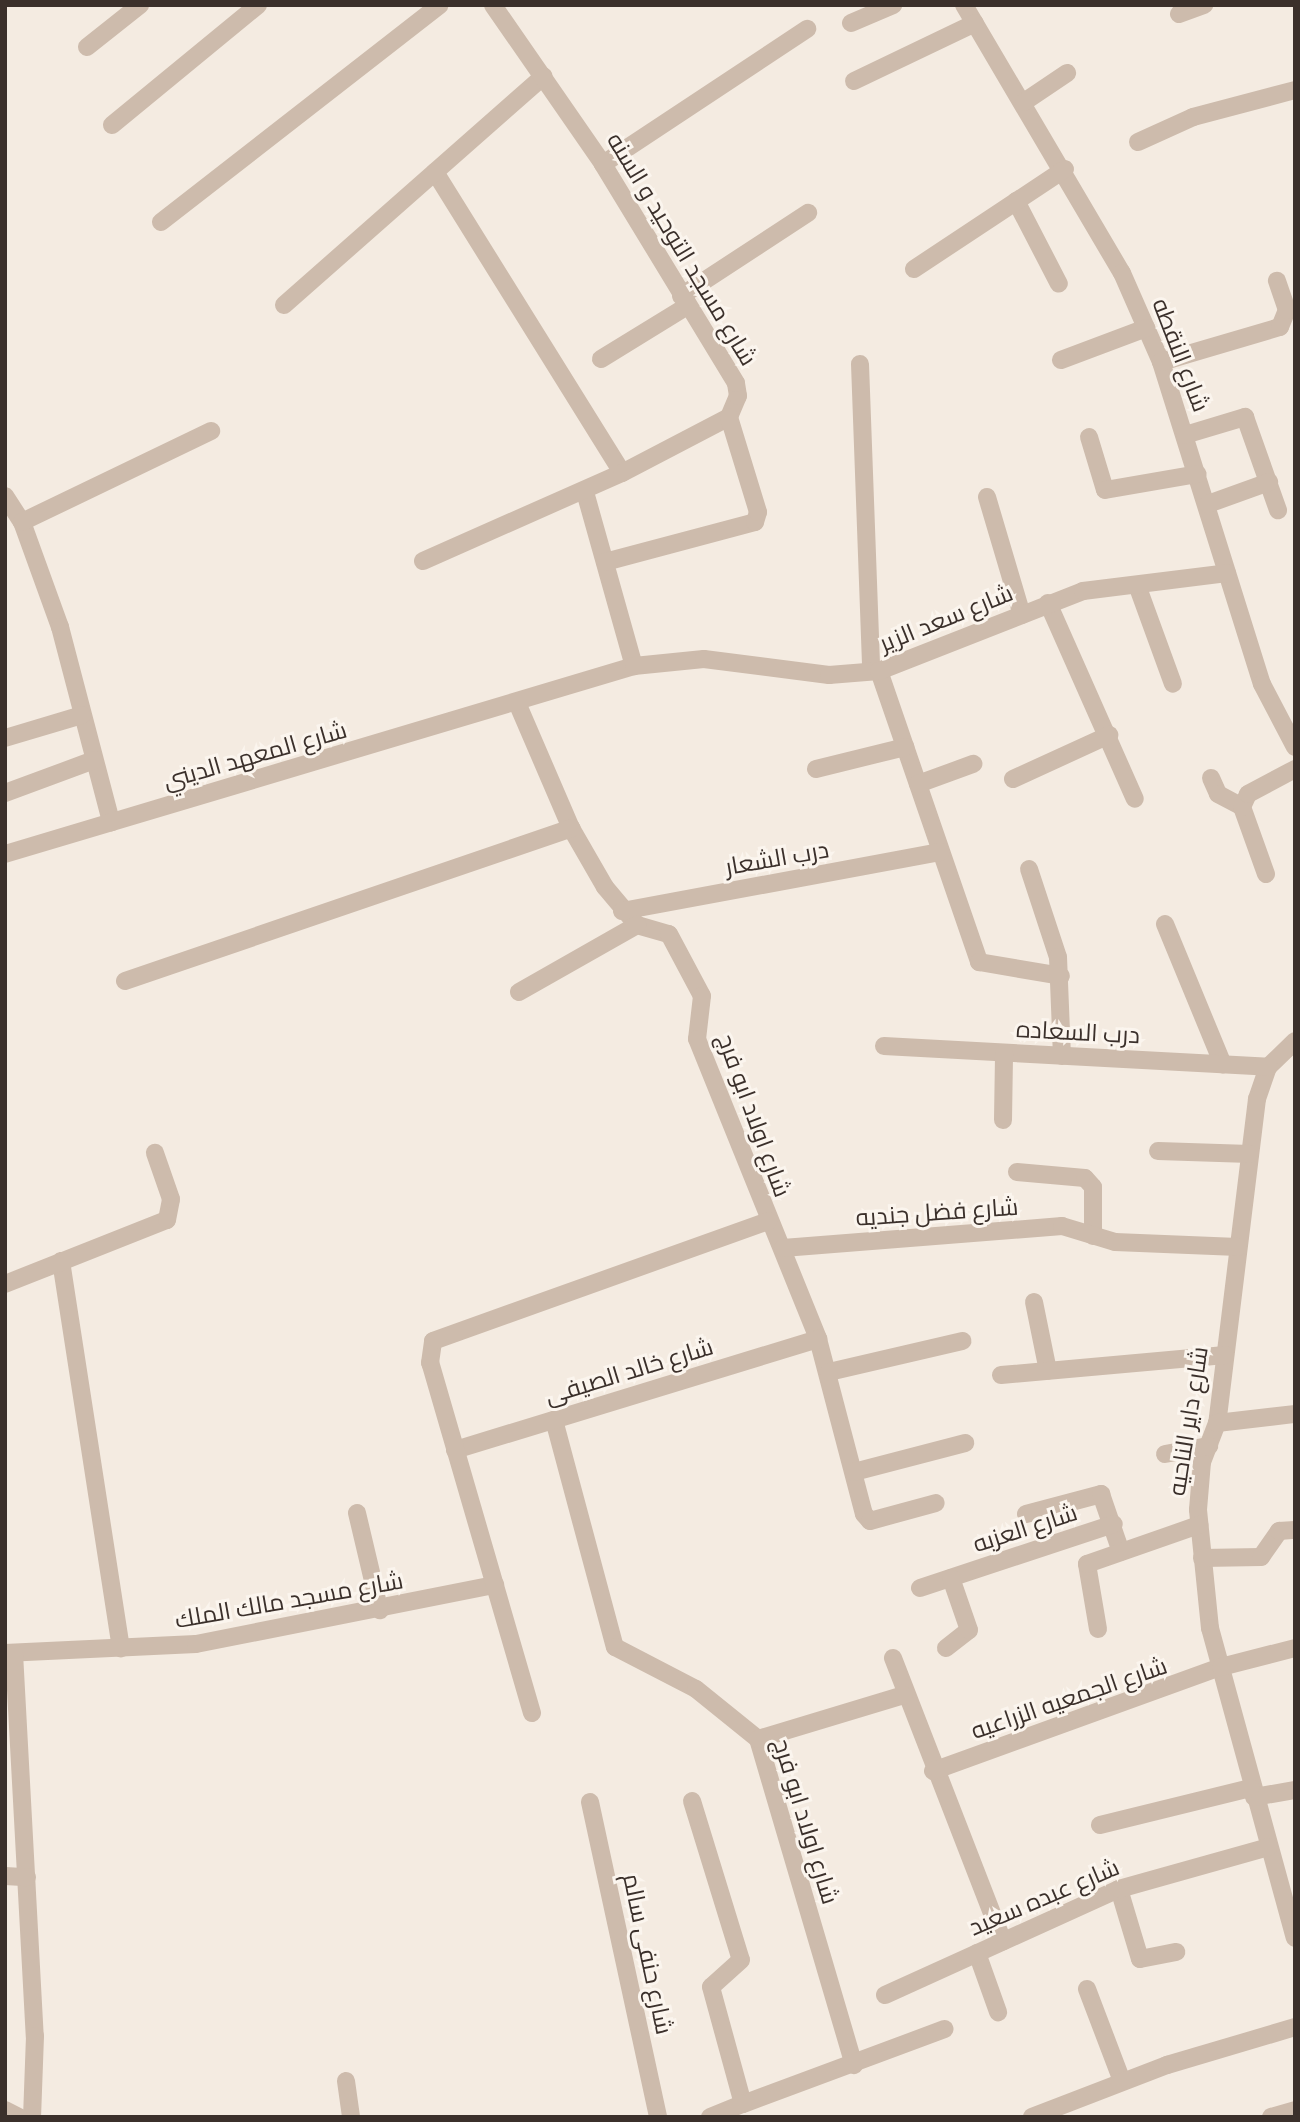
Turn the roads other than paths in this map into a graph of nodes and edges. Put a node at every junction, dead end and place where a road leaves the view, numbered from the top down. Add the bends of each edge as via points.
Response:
1 (140, 5) edge
2 (258, 5) edge
3 (440, 5) edge
4 (493, 5) edge
5 (893, 5) edge
6 (964, 5) edge
7 (1204, 5) edge
8 (1179, 14) dead end
9 (851, 23) dead end
10 (975, 23) junction
11 (807, 29) dead end
12 (87, 47) dead end
13 (1067, 73) dead end
14 (544, 76) junction
15 (854, 81) dead end
16 (1295, 90) edge
17 (1024, 102) junction
18 (112, 125) dead end
19 (1138, 142) dead end
20 (603, 164) junction
21 (1065, 169) junction
22 (435, 172) junction
23 (1016, 201) junction
24 (808, 213) dead end
25 (161, 222) dead end
26 (914, 269) dead end
27 (1277, 281) dead end
28 (1059, 284) dead end
29 (684, 301) junction
30 (284, 305) dead end
31 (1146, 328) junction
32 (601, 359) dead end
33 (1061, 360) dead end
34 (1161, 362) junction
35 (860, 364) dead end
36 (729, 417) junction
37 (211, 431) dead end
38 (1185, 435) junction
39 (1089, 437) dead end
40 (622, 473) junction
41 (1198, 474) junction
42 (1269, 482) junction
43 (585, 492) junction
44 (5, 496) edge
45 (987, 497) dead end
46 (1208, 504) junction
47 (1278, 510) dead end
48 (22, 522) junction
49 (423, 561) dead end
50 (605, 562) junction
51 (1227, 573) junction
52 (1137, 585) junction
53 (1048, 603) junction
54 (1022, 615) junction
55 (634, 666) junction
56 (875, 671) junction
57 (1174, 684) dead end
58 (518, 705) junction
59 (82, 715) junction
60 (1109, 735) junction
61 (5, 738) edge
62 (905, 747) junction
63 (1295, 747) edge
64 (94, 760) junction
65 (973, 764) dead end
66 (816, 769) dead end
67 (1295, 769) edge
68 (1211, 778) dead end
69 (1013, 779) dead end
70 (918, 784) junction
71 (5, 793) edge
72 (1135, 799) dead end
73 (1242, 807) junction
74 (111, 822) junction
75 (571, 828) junction
76 (941, 852) junction
77 (5, 854) edge
78 (1029, 869) dead end
79 (1266, 874) dead end
80 (622, 911) junction
81 (1165, 924) dead end
82 (637, 925) junction
83 (1061, 976) junction
84 (125, 981) dead end
85 (519, 992) dead end
86 (1295, 1041) edge
87 (884, 1046) dead end
88 (1004, 1052) junction
89 (1062, 1056) junction
90 (1223, 1065) junction
91 (1268, 1067) junction
92 (1003, 1121) dead end
93 (1158, 1151) dead end
94 (155, 1153) dead end
95 (1250, 1154) junction
96 (1017, 1172) dead end
97 (768, 1221) junction
98 (1093, 1236) junction
99 (1238, 1247) junction
100 (783, 1248) junction
101 (61, 1261) junction
102 (5, 1284) edge
103 (1034, 1302) dead end
104 (818, 1339) junction
105 (962, 1341) dead end
106 (1225, 1354) junction
107 (1048, 1371) junction
108 (829, 1372) junction
109 (1001, 1375) dead end
110 (1295, 1414) edge
111 (554, 1420) junction
112 (1217, 1423) junction
113 (965, 1443) dead end
114 (1209, 1446) junction
115 (455, 1450) junction
116 (1165, 1454) dead end
117 (854, 1472) junction
118 (936, 1503) dead end
119 (357, 1513) dead end
120 (1026, 1514) dead end
121 (1114, 1524) junction
122 (1199, 1525) junction
123 (1295, 1530) edge
124 (1121, 1552) junction
125 (1202, 1558) junction
126 (951, 1578) junction
127 (495, 1585) junction
128 (920, 1588) dead end
129 (380, 1610) junction
130 (1098, 1629) dead end
131 (121, 1648) junction
132 (946, 1648) dead end
133 (1295, 1648) edge
134 (9, 1653) edge
135 (893, 1658) dead end
136 (1221, 1667) junction
137 (904, 1695) junction
138 (532, 1713) dead end
139 (758, 1739) junction
140 (933, 1771) junction
141 (1295, 1790) edge
142 (1252, 1792) junction
143 (692, 1801) dead end
144 (590, 1802) dead end
145 (1100, 1825) dead end
146 (1268, 1847) junction
147 (5, 1876) edge
148 (27, 1877) junction
149 (1119, 1889) junction
150 (1295, 1938) edge
151 (1003, 1941) junction
152 (1175, 1952) dead end
153 (977, 1953) junction
154 (1087, 1989) dead end
155 (885, 1995) dead end
156 (998, 2012) dead end
157 (1295, 2027) edge
158 (945, 2029) dead end
159 (854, 2065) junction
160 (346, 2081) dead end
161 (1122, 2081) junction
162 (743, 2104) junction
163 (1071, 2109) edge
164 (5, 2110) edge
165 (1295, 2110) edge
166 (19, 2117) edge
167 (32, 2117) edge
168 (351, 2117) edge
169 (658, 2117) edge
170 (710, 2117) edge
171 (1031, 2117) edge
172 (1271, 2117) edge

1 - 12 street
2 - 18 street
3 - 25 street
4 - 14 street, شارع مسجد التوحيد و السنه
5 - 9 street
6 - 10 street, شارع النقطه
7 - 8 street
10 - 15 street
10 - 17 street, شارع النقطه
11 - 20 street
13 - 17 street
14 - 20 street, شارع مسجد التوحيد و السنه
14 - 22 street
16 - 19 street via 1193,117
17 - 21 street, شارع النقطه
20 - 29 street, شارع مسجد التوحيد و السنه
21 - 23 street
21 - 31 street, شارع النقطه
22 - 30 street
22 - 40 street
23 - 26 street
23 - 28 street
24 - 29 street
27 - 34 street via 1287,310 1280,327
29 - 32 street
29 - 36 street, شارع مسجد التوحيد و السنه via 736,383
31 - 33 street
31 - 34 street, شارع النقطه
34 - 38 street, شارع النقطه
35 - 56 street
36 - 40 street
36 - 50 street via 758,512 755,522
37 - 48 street
38 - 41 street, شارع النقطه
38 - 42 street via 1245,416
39 - 41 street via 1105,490
40 - 43 street
41 - 46 street, شارع النقطه
42 - 46 street
42 - 47 street
43 - 49 street
43 - 50 street
44 - 48 street
45 - 54 street
46 - 51 street, شارع النقطه
48 - 59 street via 60,627
50 - 55 street
51 - 52 street, شارع سعد الزير
51 - 63 street, شارع النقطه via 1262,684
52 - 53 street, شارع سعد الزير
52 - 57 street
53 - 54 street, شارع سعد الزير
53 - 60 street
54 - 56 street, شارع سعد الزير
55 - 56 street, شارع سعد الزير via 704,659 829,675
55 - 58 street, شارع سعد الزير
56 - 62 street
58 - 74 street, شارع المعهد الديني
58 - 75 street, شارع اولاد ابو فرج
59 - 61 street
59 - 64 street
60 - 69 street
60 - 72 street
62 - 66 street
62 - 70 street
64 - 71 street
64 - 74 street
65 - 70 street
67 - 73 street via 1248,794
68 - 73 street via 1218,794
70 - 76 street
73 - 79 street
74 - 77 street, شارع المعهد الديني
75 - 80 street, شارع اولاد ابو فرج
75 - 84 street
76 - 80 street, درب الشعار
76 - 83 street via 979,962
78 - 83 street
80 - 82 street, شارع اولاد ابو فرج
81 - 90 street
82 - 85 street
82 - 97 street, شارع اولاد ابو فرج via 669,934 702,996 697,1039
83 - 89 street
86 - 91 street, شارع داير الناحيه
87 - 88 street, درب السعاده
88 - 89 street, درب السعاده
88 - 92 street
89 - 90 street, درب السعاده
90 - 91 street, درب السعاده
91 - 95 street, شارع داير الناحيه via 1256,1099
93 - 95 street
94 - 101 street via 171,1199 167,1220
95 - 99 street, شارع داير الناحيه
96 - 98 street, شارع فضل جنديه via 1085,1178 1093,1187
97 - 100 street, شارع اولاد ابو فرج
97 - 115 street via 440,1334 428,1352
98 - 99 street, شارع فضل جنديه
98 - 100 street, شارع فضل جنديه via 1062,1226
99 - 106 street, شارع داير الناحيه
100 - 104 street, شارع اولاد ابو فرج
101 - 102 street
101 - 131 street
103 - 107 street
104 - 108 street, شارع اولاد ابو فرج
104 - 111 street, شارع خالد الصيفى
105 - 108 street
106 - 107 street
106 - 112 street, شارع داير الناحيه
107 - 109 street
108 - 117 street, شارع اولاد ابو فرج
110 - 112 street
111 - 115 street, شارع خالد الصيفى
111 - 139 street, شارع اولاد ابو فرج via 615,1647 696,1689
112 - 114 street, شارع داير الناحيه
113 - 117 street
114 - 116 street
114 - 122 street, شارع داير الناحيه via 1200,1472
115 - 127 street
117 - 118 street, شارع اولاد ابو فرج via 870,1521
119 - 129 street
120 - 121 street via 1101,1494
121 - 124 street
121 - 126 street, شارع العزبه
122 - 124 street
122 - 125 street, شارع داير الناحيه
123 - 125 street via 1279,1531 1261,1557
124 - 130 street via 1087,1564
125 - 136 street, شارع داير الناحيه
126 - 128 street, شارع العزبه
126 - 132 street, شارع العزبه via 969,1630
127 - 129 street, شارع مسجد مالك الملك
127 - 138 street
129 - 131 street, شارع مسجد مالك الملك via 196,1644
131 - 134 street, شارع مسجد مالك الملك
133 - 136 street, شارع الجمعيه الزراعيه
134 - 148 street
135 - 137 street
136 - 140 street, شارع الجمعيه الزراعيه
136 - 142 street, شارع داير الناحيه
137 - 139 street
137 - 140 street
139 - 159 street, شارع اولاد ابو فرج
140 - 151 street
141 - 142 street
142 - 145 street
142 - 146 street, شارع داير الناحيه
143 - 162 street via 741,1960 711,1987
144 - 169 street, شارع حنفى سالم
146 - 149 street, شارع عبده سعيد
146 - 150 street, شارع داير الناحيه
147 - 148 street
148 - 167 street via 35,2036
149 - 151 street, شارع عبده سعيد
149 - 152 street via 1140,1959
151 - 153 street, شارع عبده سعيد
153 - 155 street, شارع عبده سعيد
153 - 156 street
154 - 161 street
157 - 161 street
158 - 159 street
159 - 162 street
160 - 168 street
161 - 163 street
162 - 170 street
163 - 171 street
164 - 166 street
165 - 172 street

